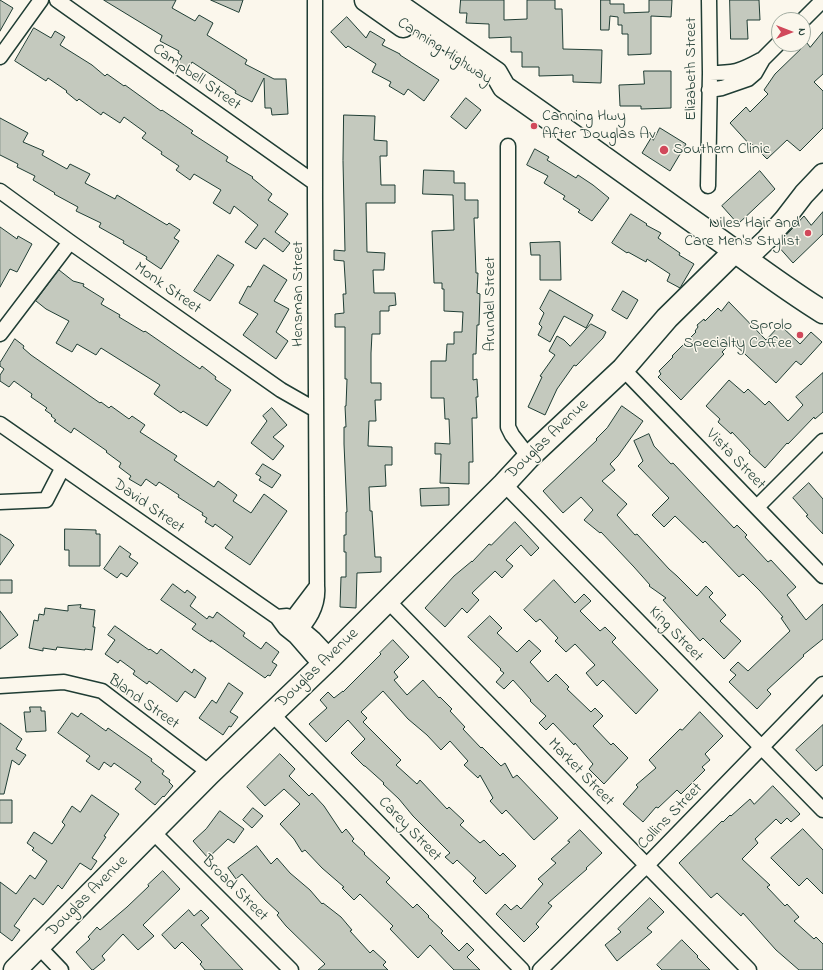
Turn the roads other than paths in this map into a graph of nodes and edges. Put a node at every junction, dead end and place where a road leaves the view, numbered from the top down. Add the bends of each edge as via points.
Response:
1 (41, 0) edge
2 (57, 0) edge
3 (366, 0) edge
4 (391, 0) edge
5 (709, 0) edge
6 (823, 0) edge
7 (315, 2) dead end
8 (810, 12) edge
9 (771, 51) edge
10 (0, 57) edge
11 (763, 59) junction
12 (710, 73) junction
13 (504, 87) junction
14 (709, 90) junction
15 (508, 146) dead end
16 (823, 174) edge
17 (315, 183) junction
18 (708, 186) dead end
19 (0, 191) edge
20 (70, 242) junction
21 (740, 256) junction
22 (823, 312) edge
23 (0, 334) edge
24 (623, 369) junction
25 (316, 410) junction
26 (0, 424) edge
27 (823, 441) edge
28 (529, 457) junction
29 (62, 469) junction
30 (504, 484) junction
31 (0, 502) edge
32 (757, 507) junction
33 (823, 576) edge
34 (387, 600) junction
35 (290, 626) junction
36 (326, 662) junction
37 (823, 684) edge
38 (0, 686) edge
39 (272, 714) junction
40 (761, 748) junction
41 (210, 773) junction
42 (823, 810) edge
43 (152, 832) junction
44 (647, 865) junction
45 (39, 947) junction
46 (15, 970) edge
47 (61, 970) edge
48 (291, 970) edge
49 (522, 970) edge
50 (540, 970) edge
51 (749, 970) edge

1 - 10 street
2 - 17 street, Campbell Street
3 - 13 main road, Canning Highway via 488,84
4 - 13 main road, Canning Highway via 496,73
5 - 12 street, Elizabeth Street
6 - 8 street
7 - 17 street, Hensman Street
9 - 11 street
11 - 12 street via 732,73
11 - 14 street via 748,79
12 - 14 street, Elizabeth Street
13 - 21 main road, Canning Highway
14 - 18 street, Elizabeth Street
15 - 28 street, Arundel Street via 508,427
16 - 21 main road, Douglas Avenue via 767,239
17 - 25 street, Hensman Street
19 - 20 street, Monk Street
20 - 23 street
20 - 25 street, Monk Street via 281,390
21 - 22 main road, Canning Highway
21 - 24 main road, Douglas Avenue via 662,340
24 - 28 main road, Douglas Avenue
24 - 32 street, Vista Street
25 - 35 street, Hensman Street via 317,586
26 - 29 street, David Street
27 - 32 street
28 - 30 main road, Douglas Avenue
29 - 31 street via 46,500
29 - 35 street, David Street
30 - 34 main road, Douglas Avenue
30 - 40 street, King Street
32 - 33 street, Vista Street
34 - 36 main road, Douglas Avenue
34 - 44 street, Market Street
35 - 36 street, David Street
36 - 39 main road, Douglas Avenue
37 - 40 street, Collins Street
38 - 41 street, Bland Street via 64,682 102,691
39 - 41 main road, Douglas Avenue
39 - 49 street, Carey Street
40 - 42 street, King Street
40 - 44 street, Collins Street
41 - 43 main road, Douglas Avenue
43 - 45 main road, Douglas Avenue
43 - 48 street, Broad Street
44 - 50 street, Collins Street
44 - 51 street, Market Street
45 - 46 main road, Douglas Avenue
45 - 47 street

